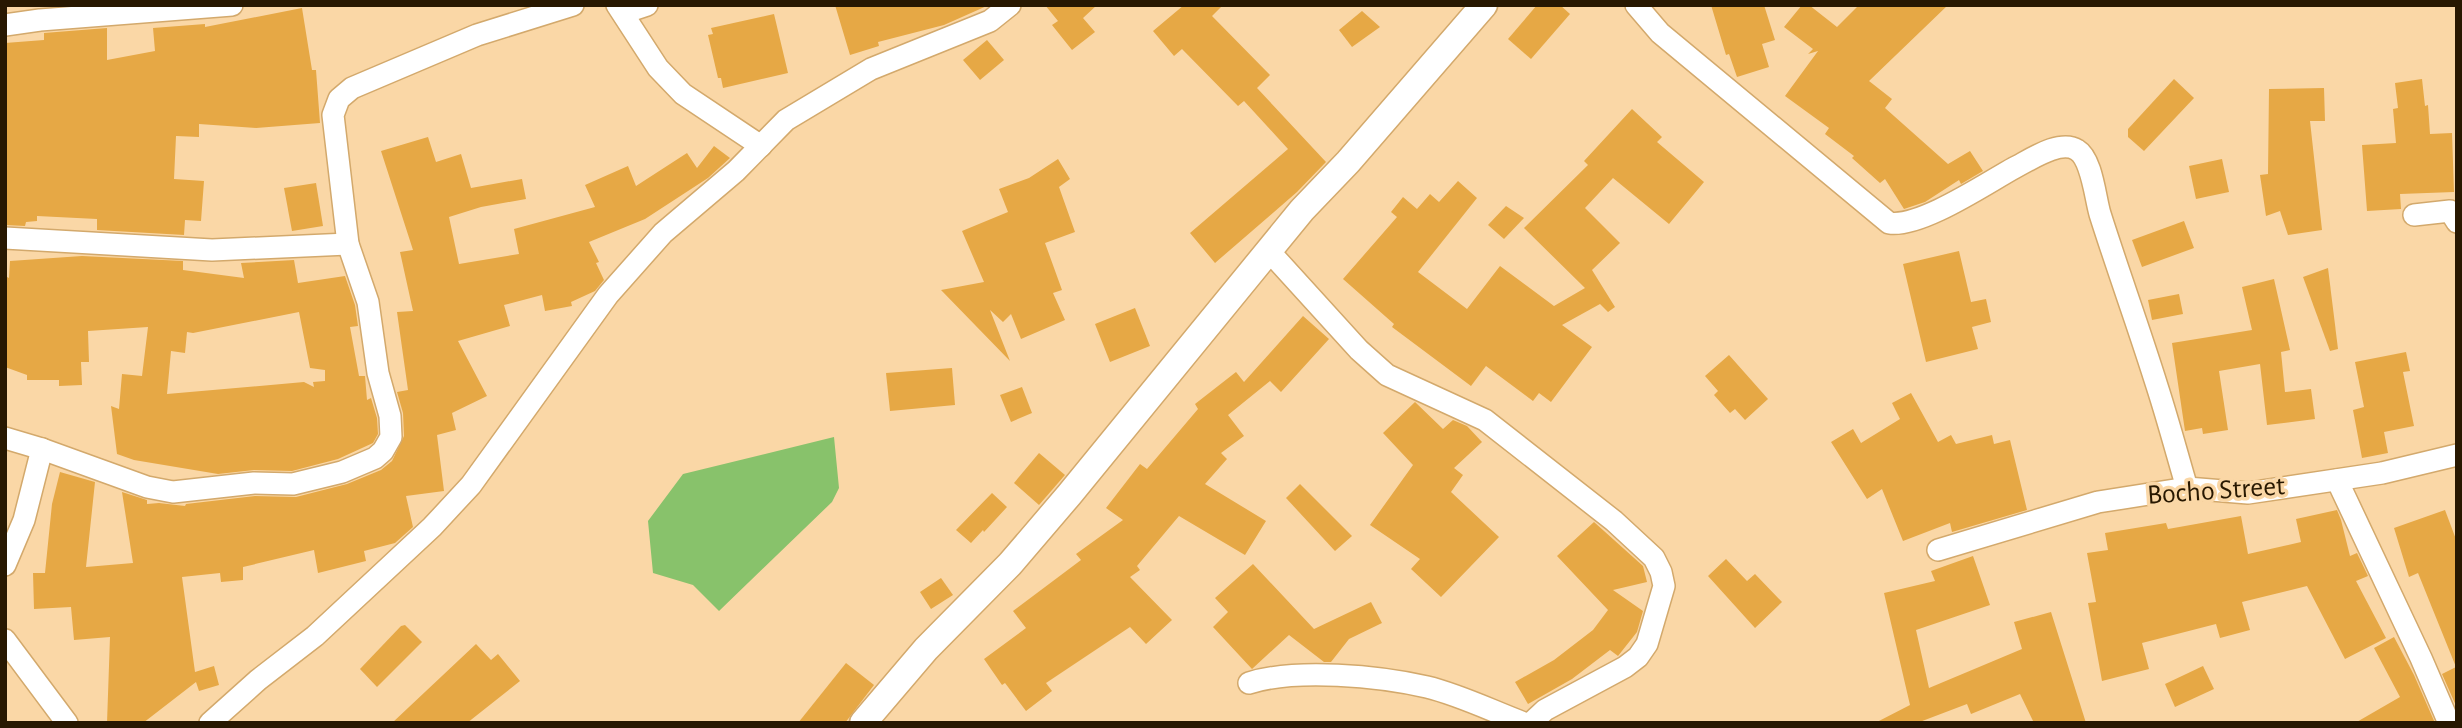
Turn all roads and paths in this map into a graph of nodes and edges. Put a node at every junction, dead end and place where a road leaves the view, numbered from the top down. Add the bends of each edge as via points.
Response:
1 (232, 5) edge
2 (573, 5) edge
3 (647, 5) edge
4 (1010, 5) edge
5 (1485, 5) edge
6 (1636, 5) edge
7 (620, 9) edge
8 (5, 25) edge
9 (761, 146) junction
10 (2414, 215) dead end
11 (2457, 222) edge
12 (5, 238) edge
13 (348, 244) junction
14 (1268, 250) junction
15 (5, 438) edge
16 (42, 449) junction
17 (2457, 455) edge
18 (2337, 480) junction
19 (2187, 488) junction
20 (1938, 550) dead end
21 (5, 565) edge
22 (5, 640) edge
23 (1250, 683) dead end
24 (67, 723) edge
25 (210, 723) edge
26 (863, 723) edge
27 (1524, 723) edge
28 (1531, 723) edge
29 (2449, 723) edge

1 - 8 street
2 - 13 street via 477,35 352,88 340,99 333,115
3 - 7 street
4 - 9 street via 990,21 871,69 786,120
5 - 14 street
6 - 19 street via 1660,33 1889,223 1899,225 1928,215 2059,147 2071,146 2081,152
7 - 9 street via 658,68 683,94
9 - 25 street via 663,233 608,295 471,485 432,527 315,635
10 - 11 street via 2450,211
12 - 13 street via 212,250
13 - 16 street via 368,302 378,373 390,416 391,437 375,458 293,484 254,483 173,492
14 - 26 street via 1027,544 926,649
14 - 28 street via 1359,351 1387,375 1485,420 1654,558 1664,586 1647,644 1625,667 1545,710
15 - 16 street
16 - 21 street via 24,520
17 - 18 street, Bocho Street
18 - 19 street, Bocho Street via 2248,493
18 - 29 street
19 - 20 street, Bocho Street via 2098,502
22 - 24 street
23 - 27 street via 1286,674 1378,678 1429,687

